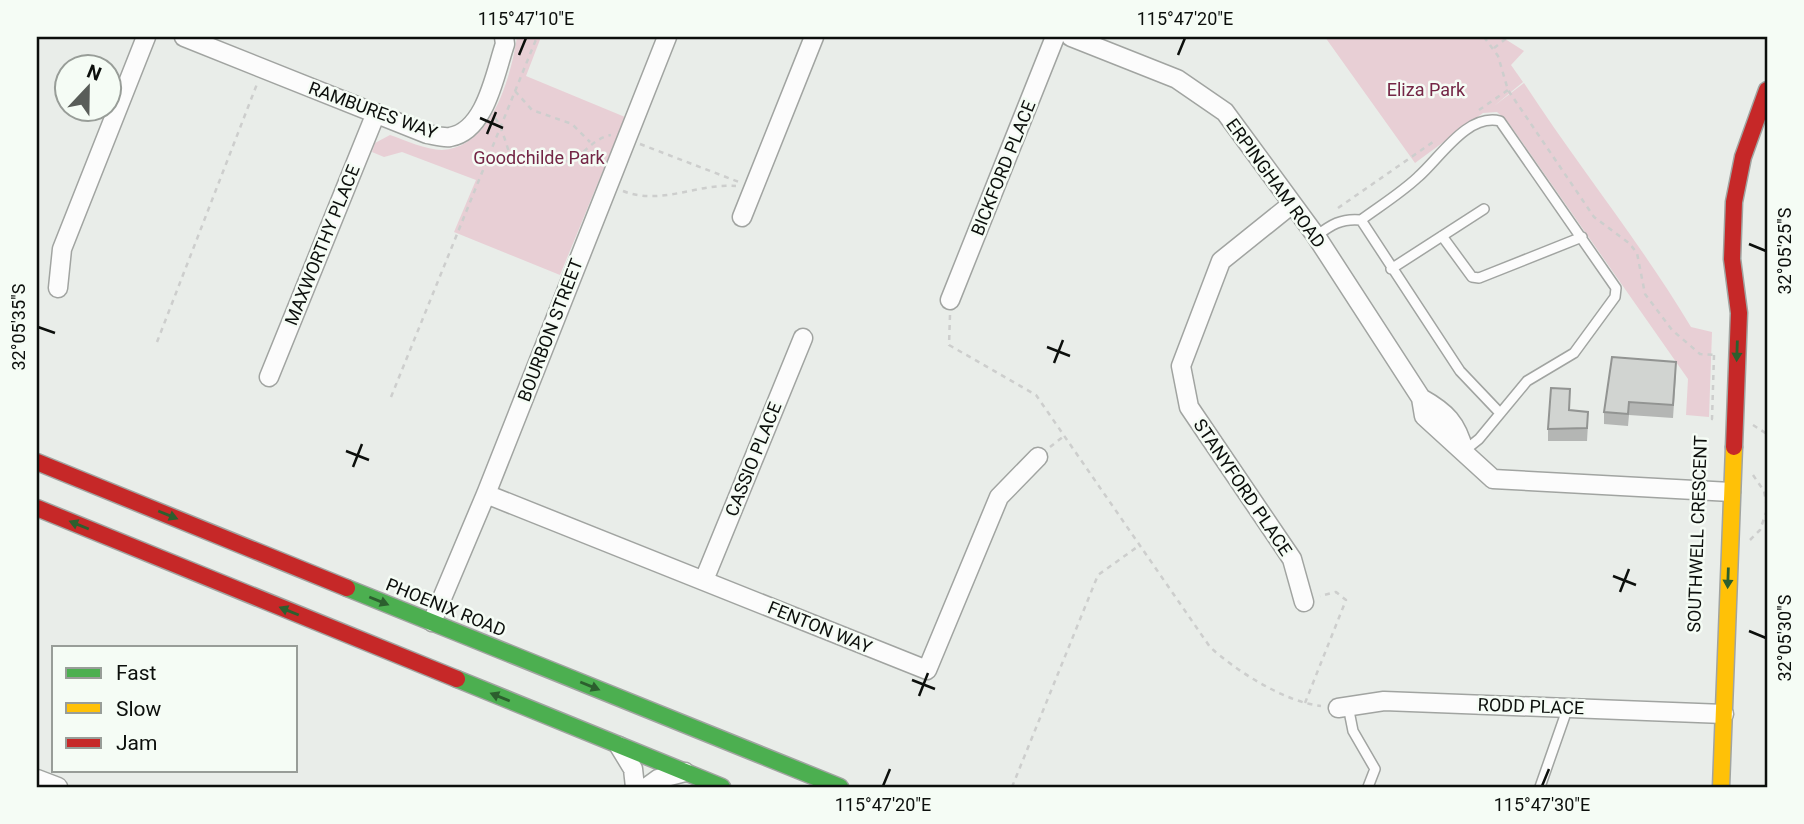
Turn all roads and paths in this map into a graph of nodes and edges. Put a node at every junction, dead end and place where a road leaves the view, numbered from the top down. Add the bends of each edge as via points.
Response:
1 (146, 37) edge
2 (184, 37) edge
3 (504, 37) edge
4 (537, 37) edge
5 (667, 37) edge
6 (814, 37) edge
7 (1055, 37) edge
8 (1071, 37) edge
9 (1484, 37) edge
10 (1508, 37) edge
11 (1493, 49) junction
12 (263, 68) junction
13 (1508, 90) junction
14 (1767, 90) edge
15 (514, 91) junction
16 (481, 107) junction
17 (376, 113) junction
18 (1475, 113) dead end
19 (500, 129) junction
20 (1442, 136) dead end
21 (626, 138) junction
22 (591, 143) junction
23 (607, 184) junction
24 (754, 187) junction
25 (1292, 204) junction
26 (1484, 209) dead end
27 (1332, 213) dead end
28 (742, 217) dead end
29 (1361, 220) junction
30 (1316, 236) junction
31 (1441, 236) junction
32 (1582, 237) junction
33 (1391, 269) junction
34 (1732, 283) junction
35 (58, 288) dead end
36 (950, 300) joint
37 (803, 338) dead end
38 (157, 342) dead end
39 (1718, 355) junction
40 (268, 377) dead end
41 (391, 397) dead end
42 (1499, 412) junction
43 (1712, 419) dead end
44 (1464, 451) junction
45 (1038, 457) dead end
46 (37, 462) edge
47 (1753, 475) dead end
48 (1724, 492) junction
49 (486, 494) junction
50 (122, 497) junction
51 (1767, 507) edge
52 (37, 508) edge
53 (106, 537) junction
54 (1140, 545) junction
55 (704, 580) junction
56 (1304, 602) joint
57 (432, 622) junction
58 (1305, 704) junction
59 (1343, 707) junction
60 (1568, 708) junction
61 (1716, 713) junction
62 (617, 744) junction
63 (685, 772) junction
64 (37, 779) edge
65 (58, 787) edge
66 (635, 787) edge
67 (648, 787) edge
68 (722, 787) edge
69 (840, 787) edge
70 (1012, 787) edge
71 (1368, 787) edge
72 (1540, 787) edge
73 (1706, 787) edge
74 (1721, 787) edge

1 - 35 street via 62,249
2 - 12 street, RAMBURES WAY
3 - 16 street, RAMBURES WAY
4 - 15 path
5 - 21 street, BOURBON STREET
6 - 24 street
7 - 36 street, BICKFORD PLACE
8 - 25 street, ERPINGHAM ROAD via 1177,79 1225,112
9 - 11 path
10 - 11 path
11 - 13 path
12 - 17 street, RAMBURES WAY
12 - 38 path
13 - 18 path
13 - 39 path via 1594,217 1637,254 1646,293 1672,330 1700,354
14 - 34 main road, SOUTHWELL CRESCENT via 1738,179
15 - 19 path
15 - 22 path via 532,110 572,124
16 - 17 street, RAMBURES WAY via 472,125 450,137 427,134
16 - 19 path via 499,121
17 - 40 street, MAXWORTHY PLACE
19 - 22 path via 512,159 536,167 576,157
19 - 41 path
20 - 27 path
21 - 22 path via 614,135
21 - 23 street, BOURBON STREET
21 - 24 path
23 - 24 path via 643,197 672,196 717,185
23 - 49 street, BOURBON STREET
24 - 28 street
25 - 30 street, ERPINGHAM ROAD
25 - 56 street, STANYFORD PLACE via 1221,261 1181,366 1189,407 1292,559
26 - 31 lane
29 - 30 lane via 1334,222
29 - 32 lane via 1418,178 1456,139 1489,118 1500,121
29 - 33 lane
30 - 44 street, ERPINGHAM ROAD via 1421,398 1445,412 1458,429
31 - 32 lane via 1472,277 1479,278
31 - 33 lane
32 - 42 lane via 1616,288 1615,297 1574,353 1527,382
33 - 42 lane via 1460,371
34 - 39 main road, SOUTHWELL CRESCENT
34 -> 48 main road, SOUTHWELL CRESCENT via 1739,313
36 - 54 path via 949,345 1036,395
37 - 55 street, CASSIO PLACE
39 - 43 path
39 - 48 main road, SOUTHWELL CRESCENT
42 - 44 lane
44 - 48 street, ERPINGHAM ROAD via 1493,479
45 - 55 street, FENTON WAY via 999,497 927,670
46 - 50 main road, PHOENIX ROAD
47 - 51 path via 1765,491
48 - 61 main road, SOUTHWELL CRESCENT via 1713,637
49 - 55 street, FENTON WAY
49 - 57 street, BOURBON STREET
50 - 53 main road
50 -> 57 main road, PHOENIX ROAD
53 -> 52 main road
62 -> 53 main road
54 - 58 path via 1210,647 1231,667
54 - 70 path via 1098,575
56 - 58 path via 1336,592 1346,600
57 -> 69 main road, PHOENIX ROAD
58 - 59 path
59 - 60 street, RODD PLACE via 1384,701
59 - 71 lane via 1375,769
60 - 61 street, RODD PLACE
60 - 72 lane
61 - 73 main road, SOUTHWELL CRESCENT
61 - 74 main road, SOUTHWELL CRESCENT
62 - 63 main road
62 - 66 street via 633,769
63 - 67 street via 658,779
63 - 68 main road
64 - 65 street

